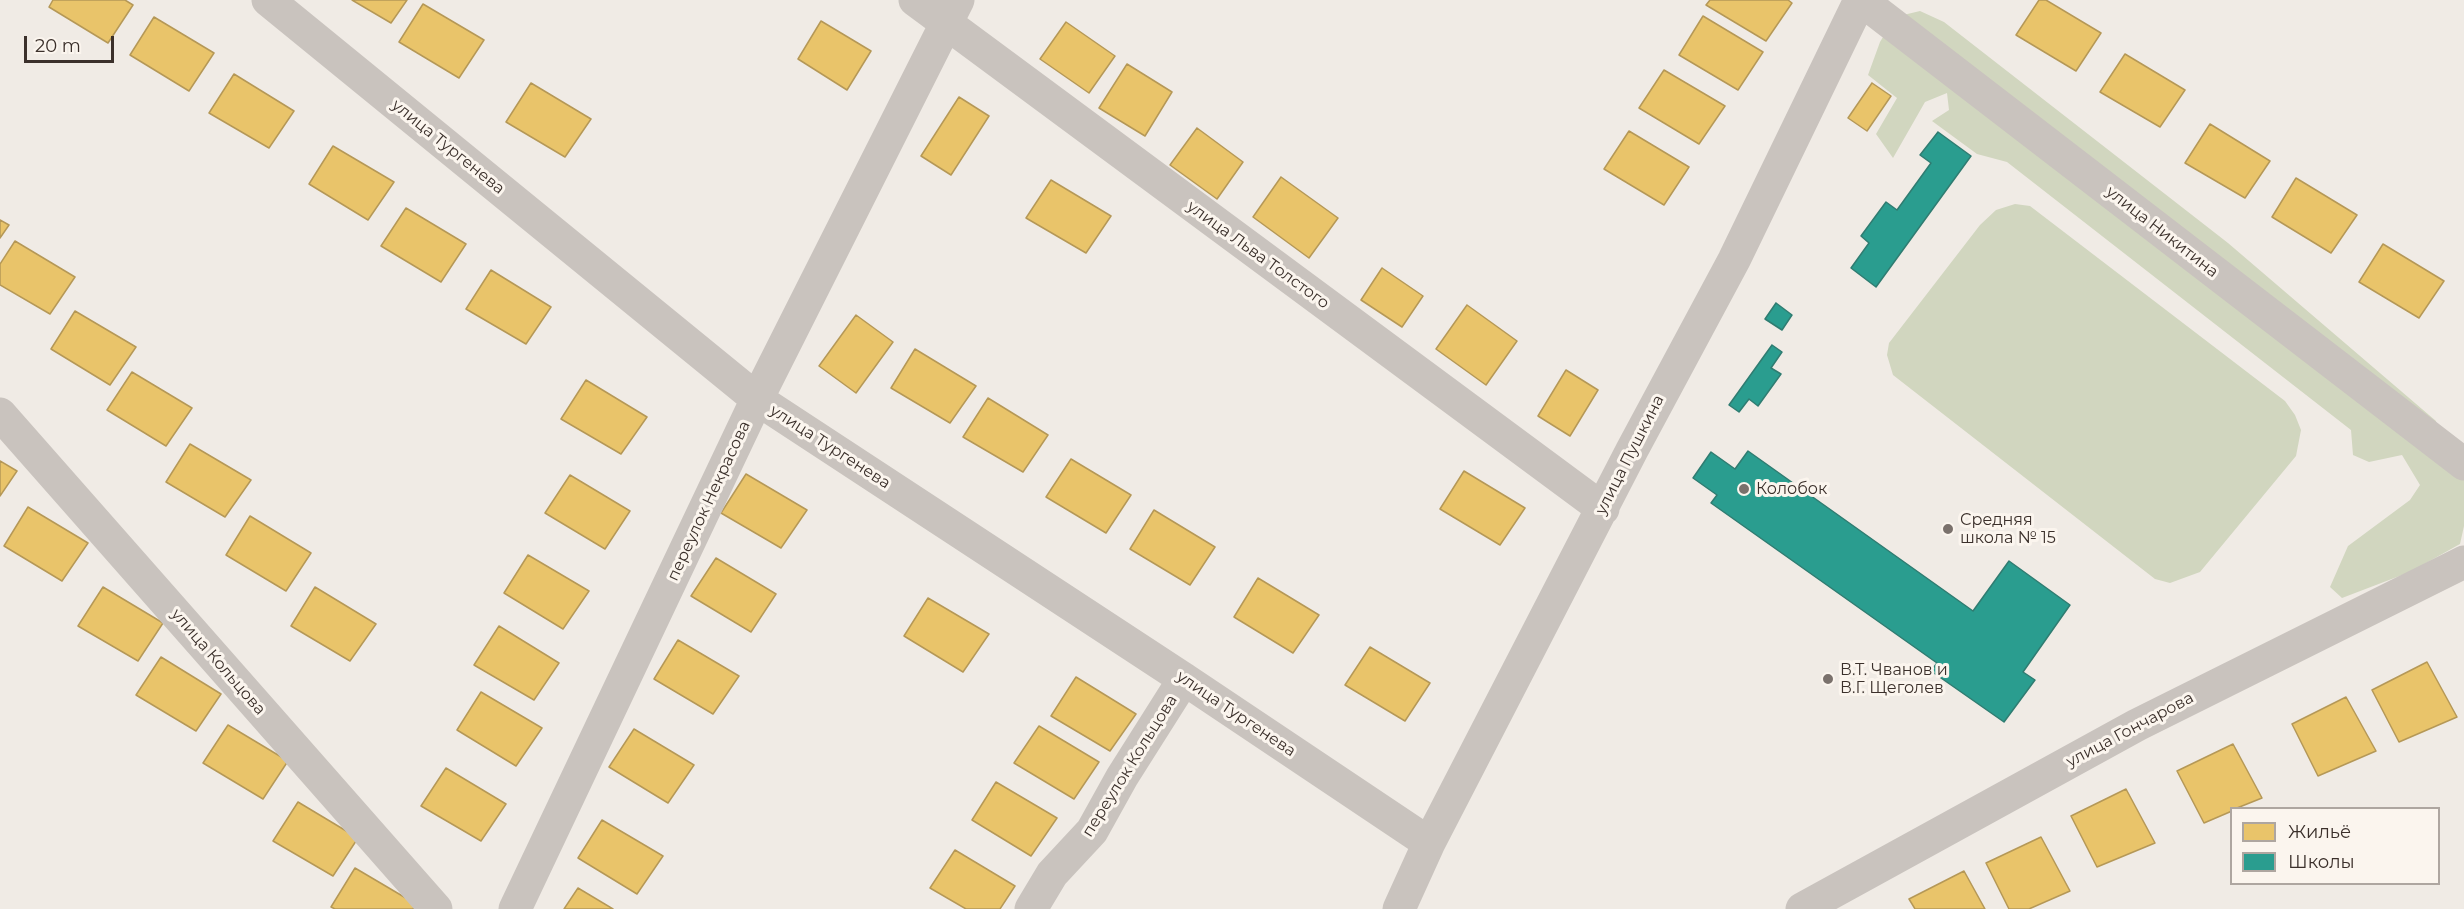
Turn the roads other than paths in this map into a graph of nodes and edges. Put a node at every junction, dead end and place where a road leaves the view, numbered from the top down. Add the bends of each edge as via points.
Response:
1 (268, 0) edge
2 (915, 0) edge
3 (1860, 0) edge
4 (952, 12) edge
5 (758, 399) junction
6 (0, 414) edge
7 (2464, 464) edge
8 (1602, 509) junction
9 (2464, 562) edge
10 (1184, 679) junction
11 (1429, 843) junction
12 (436, 909) edge
13 (515, 909) edge
14 (1031, 909) edge
15 (1400, 909) edge
16 (1802, 909) edge

1 - 5 street, улица Тургенева
2 - 4 street, улица Льва Толстого
3 - 7 street, улица Никитина
3 - 8 street, улица Пушкина via 1734,260
4 - 5 street, переулок Некрасова
4 - 8 street, улица Льва Толстого
5 - 10 street, улица Тургенева
5 - 13 street, переулок Некрасова
6 - 12 street, улица Кольцова
8 - 11 street, улица Пушкина
9 - 16 street, улица Гончарова via 2137,725
10 - 11 street, улица Тургенева
10 - 14 street, переулок Кольцова via 1092,831 1052,874
11 - 15 street, улица Пушкина

